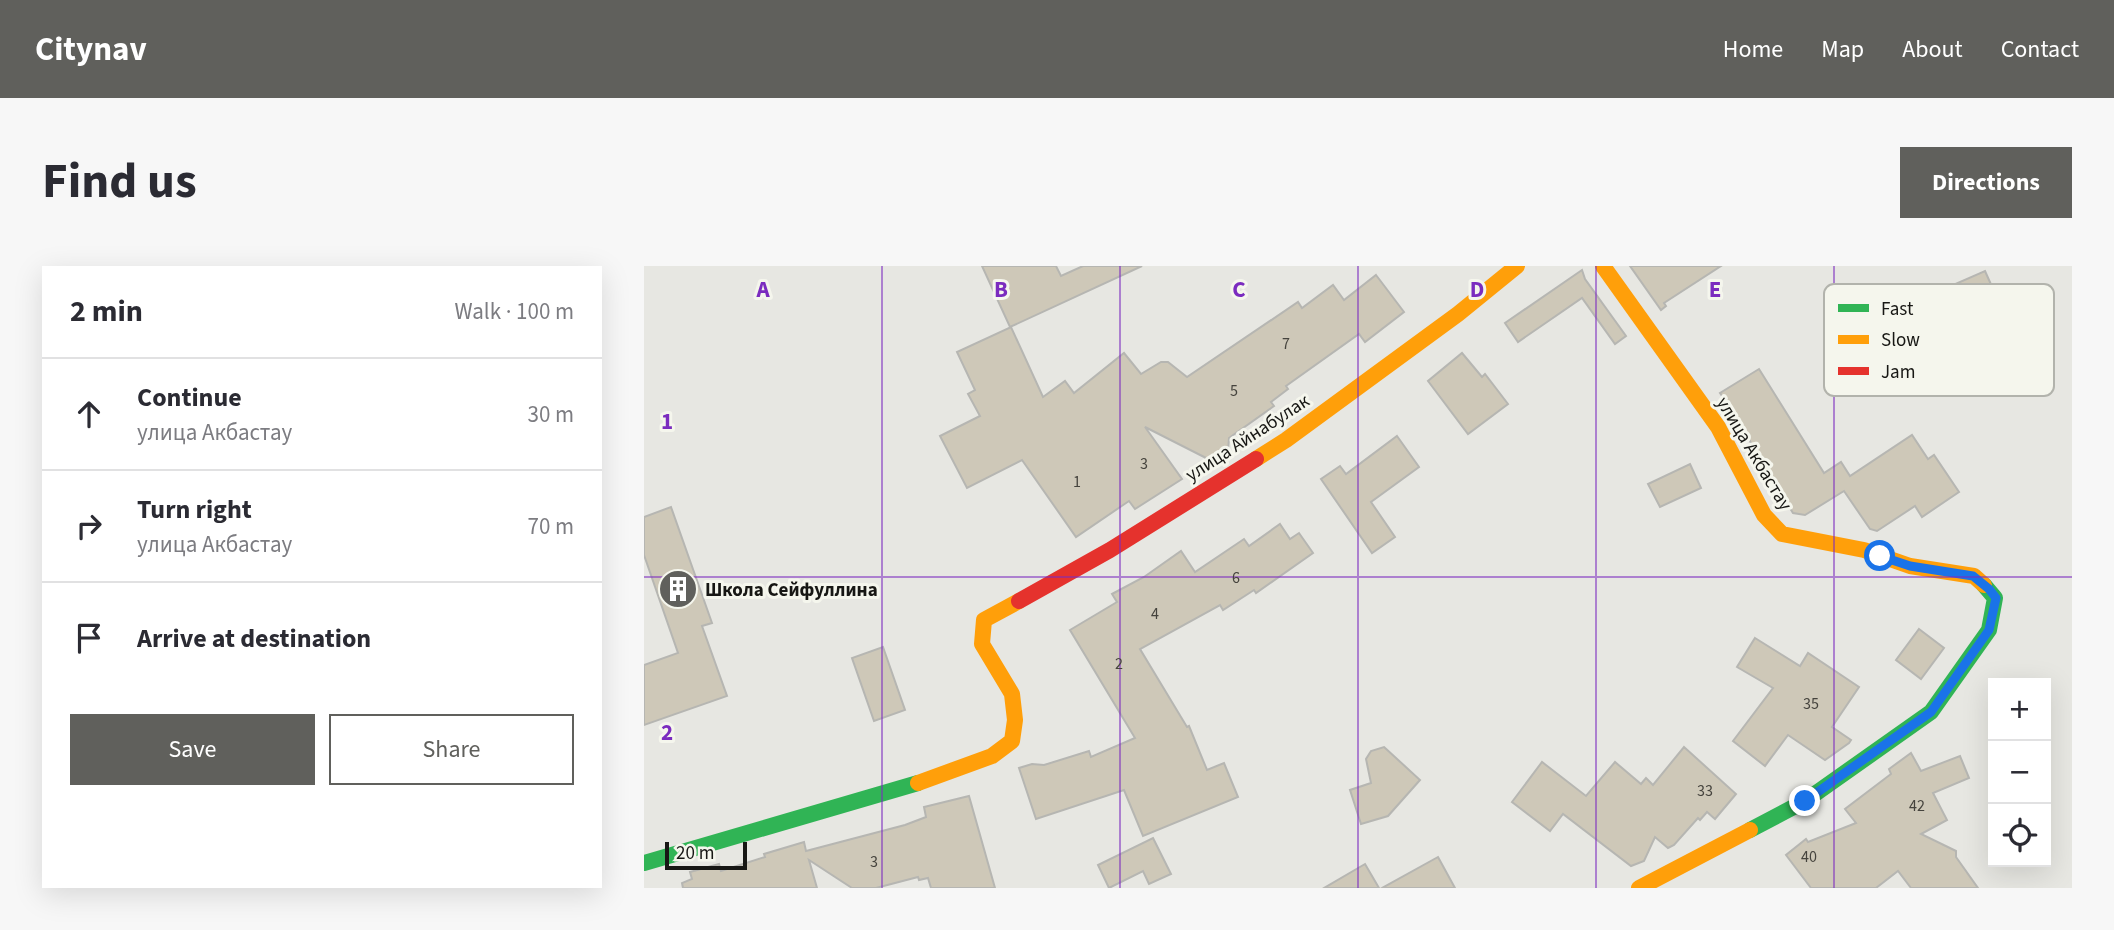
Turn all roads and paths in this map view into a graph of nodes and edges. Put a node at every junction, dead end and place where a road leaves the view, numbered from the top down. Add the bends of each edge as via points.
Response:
1 (1517, 266) edge
2 (1603, 266) edge
3 (644, 863) edge
4 (1639, 888) edge

1 - 3 street, улица Айнабулак via 1286,440 1110,550 984,620 982,644 1012,694 1015,720 1012,741 992,756 939,777
2 - 4 street, улица Акбастау via 1718,427 1764,515 1782,534 1864,550 1910,566 1973,576 1996,598 1989,630 1931,712 1805,801

